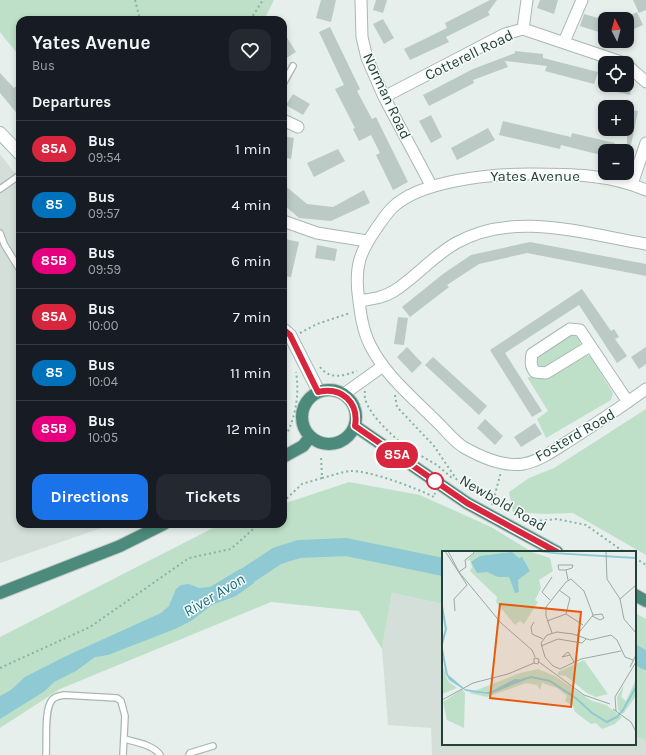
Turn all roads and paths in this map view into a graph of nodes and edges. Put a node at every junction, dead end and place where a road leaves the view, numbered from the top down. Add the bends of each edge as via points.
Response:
1 (135, 0) edge
2 (263, 0) edge
3 (361, 0) edge
4 (527, 0) edge
5 (582, 0) edge
6 (139, 16) edge
7 (253, 16) edge
8 (523, 29) junction
9 (564, 42) junction
10 (604, 56) edge
11 (293, 66) dead end
12 (634, 71) edge
13 (287, 77) edge
14 (646, 82) edge
15 (384, 96) junction
16 (287, 122) edge
17 (298, 127) dead end
18 (0, 133) edge
19 (646, 143) edge
20 (16, 150) edge
21 (16, 178) edge
22 (632, 184) junction
23 (432, 187) junction
24 (0, 189) edge
25 (646, 190) edge
26 (287, 222) edge
27 (0, 233) edge
28 (367, 241) junction
29 (646, 244) edge
30 (16, 264) edge
31 (360, 305) junction
32 (287, 332) edge
33 (299, 334) dead end
34 (590, 346) junction
35 (317, 363) dead end
36 (384, 366) junction
37 (295, 368) dead end
38 (358, 371) dead end
39 (646, 389) edge
40 (366, 390) dead end
41 (318, 392) junction
42 (344, 394) junction
43 (395, 396) dead end
44 (628, 402) junction
45 (420, 405) joint
46 (355, 426) junction
47 (287, 435) edge
48 (310, 437) junction
49 (404, 446) dead end
50 (410, 450) dead end
51 (287, 455) edge
52 (321, 455) dead end
53 (503, 463) junction
54 (322, 478) junction
55 (439, 484) junction
56 (287, 498) edge
57 (492, 506) dead end
58 (520, 522) dead end
59 (156, 528) edge
60 (255, 528) edge
61 (555, 551) edge
62 (623, 551) edge
63 (636, 559) edge
64 (646, 565) edge
65 (0, 593) edge
66 (636, 596) edge
67 (646, 601) edge
68 (0, 668) edge
69 (124, 739) junction
70 (213, 746) dead end
71 (46, 755) edge
72 (122, 755) edge
73 (160, 755) edge
74 (188, 755) edge

1 - 6 path
2 - 7 path
3 - 15 street, Norman Road via 362,37 367,58
4 - 8 street
5 - 9 street
8 - 9 street, Cotterell Road
8 - 15 street, Cotterell Road via 505,34
9 - 10 street, Cotterell Road
11 - 13 lane
12 - 14 street
15 - 23 street, Norman Road
16 - 17 street
18 - 20 main road
19 - 22 street
21 - 24 lane
22 - 23 street, Yates Avenue via 598,176 501,174
22 - 25 street, Yates Avenue
23 - 28 street, Yates Avenue via 393,207
26 - 28 street via 317,233
27 - 30 lane
28 - 31 street, Yates Avenue via 356,274
29 - 31 street via 544,226 485,230 457,243 434,258 393,292
31 - 33 path
31 - 36 street, Yates Avenue via 370,344
32 - 41 main road
34 - 34 street, Fosterd Road via 580,330 570,328 532,354 532,369 535,372 546,373
34 - 44 street, Fosterd Road
35 - 38 path via 321,370 333,376 344,377
36 - 42 street
36 - 45 street, Yates Avenue
37 - 47 path via 296,404
39 - 44 street, Fosterd Road
40 - 49 path via 364,395 375,416
41 - 42 highway via 327,390
41 - 48 highway via 305,404 302,412 303,426
42 - 46 highway via 355,408
43 - 50 path via 397,408 434,446 459,484 437,466
44 - 53 street, Fosterd Road via 544,456 522,464
45 - 53 street, Fosterd Road via 464,447
46 - 48 highway via 351,434 335,444 322,443
46 - 55 highway, Newbold Road
48 - 51 highway via 302,446
52 - 54 path
53 - 57 path
54 - 55 path via 351,471 382,477 434,497
54 - 56 path via 302,484
55 - 61 highway, Newbold Road via 467,503
58 - 62 path via 557,519 586,525
59 - 65 highway via 120,546
60 - 68 path via 231,549 189,558 90,627
63 - 64 path
66 - 67 highway
69 - 71 lane via 125,716 121,701 116,698 56,697 51,700 48,709
69 - 72 lane
69 - 73 lane via 149,747
70 - 74 lane via 190,752

